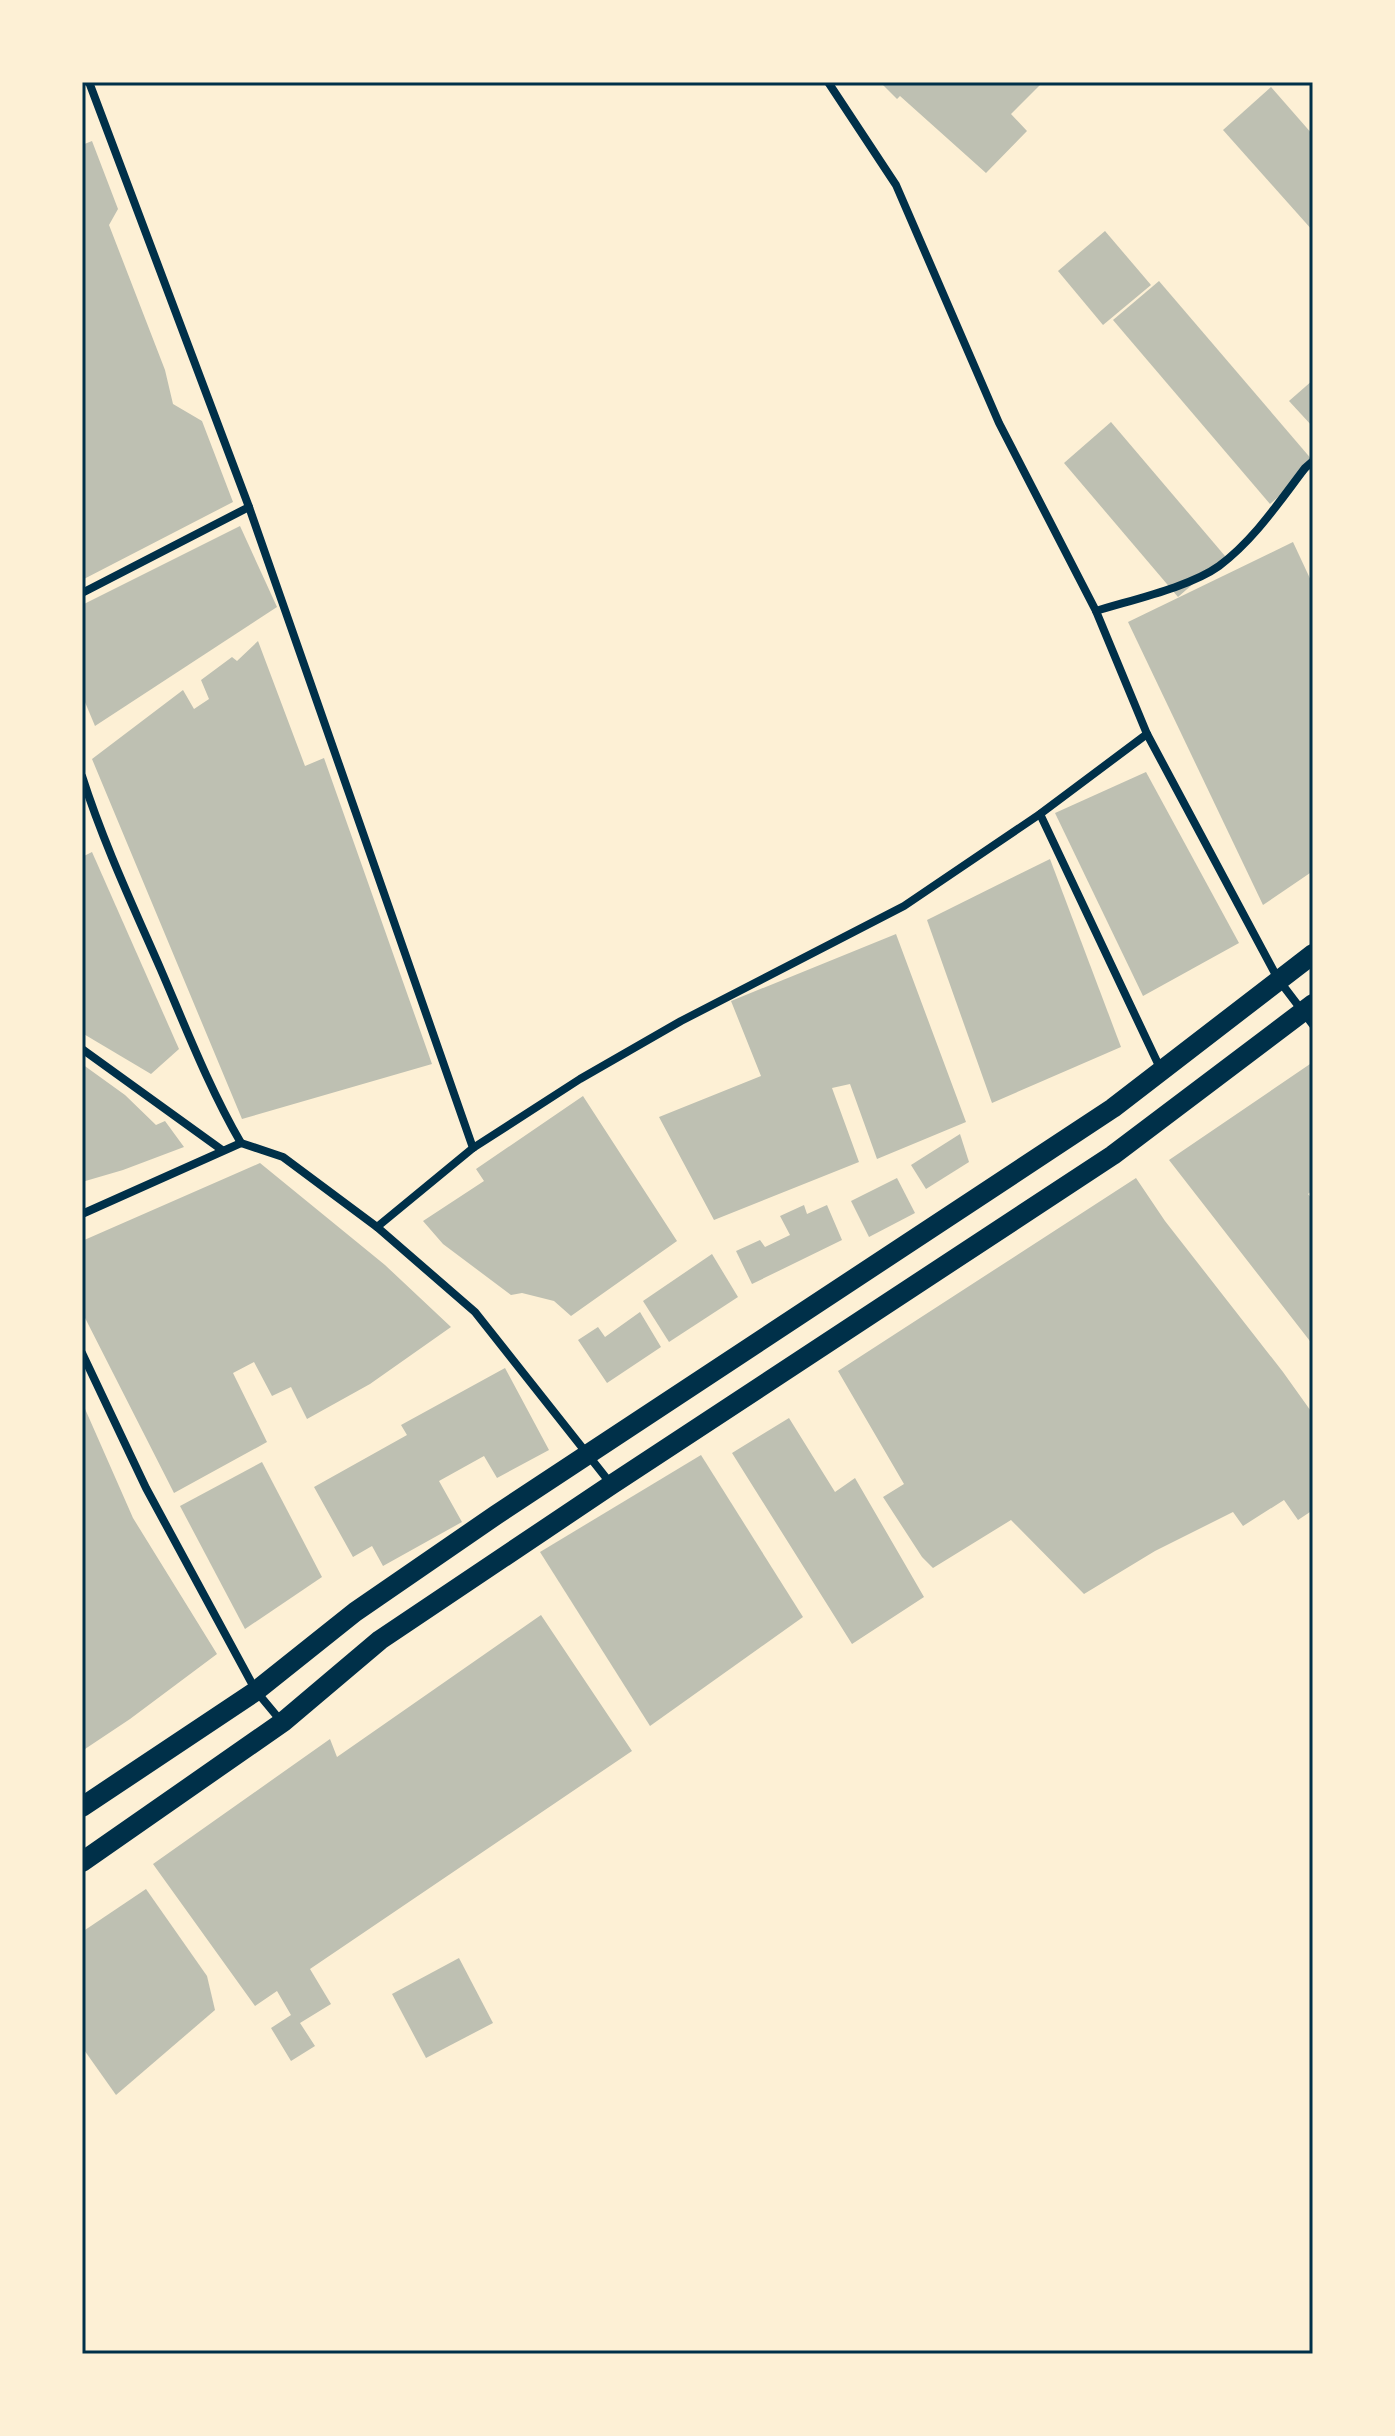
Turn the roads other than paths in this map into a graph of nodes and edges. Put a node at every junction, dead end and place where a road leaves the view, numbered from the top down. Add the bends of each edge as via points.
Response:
1 (89, 82) edge
2 (828, 82) edge
3 (1313, 461) edge
4 (249, 507) junction
5 (82, 593) edge
6 (1096, 611) junction
7 (1147, 734) junction
8 (82, 776) edge
9 (1040, 814) junction
10 (1313, 954) edge
11 (1278, 979) junction
12 (1310, 1013) edge
13 (82, 1049) edge
14 (1161, 1071) junction
15 (241, 1143) junction
16 (473, 1148) junction
17 (222, 1150) junction
18 (82, 1214) edge
19 (377, 1227) junction
20 (82, 1353) edge
21 (587, 1455) junction
22 (611, 1485) junction
23 (256, 1691) junction
24 (283, 1722) junction
25 (82, 1807) edge
26 (82, 1862) edge

1 - 4 street
2 - 6 street via 896,185 999,423
3 - 6 street via 1255,534 1217,568 1174,588
4 - 5 street
4 - 16 street
6 - 7 street
7 - 9 street
7 - 11 street
8 - 15 street via 180,1014
9 - 14 street
9 - 16 street via 904,906 681,1021
10 - 11 main road
11 - 12 street
11 - 14 main road
12 - 22 main road via 1113,1155
13 - 17 street
14 - 21 main road via 1113,1108
15 - 17 street
15 - 19 street via 283,1157
16 - 19 street
17 - 18 street
19 - 21 street via 475,1312
20 - 23 street via 146,1488
21 - 22 street
21 - 23 main road via 355,1612
22 - 24 main road via 380,1640
23 - 24 street
23 - 25 main road
24 - 26 main road

